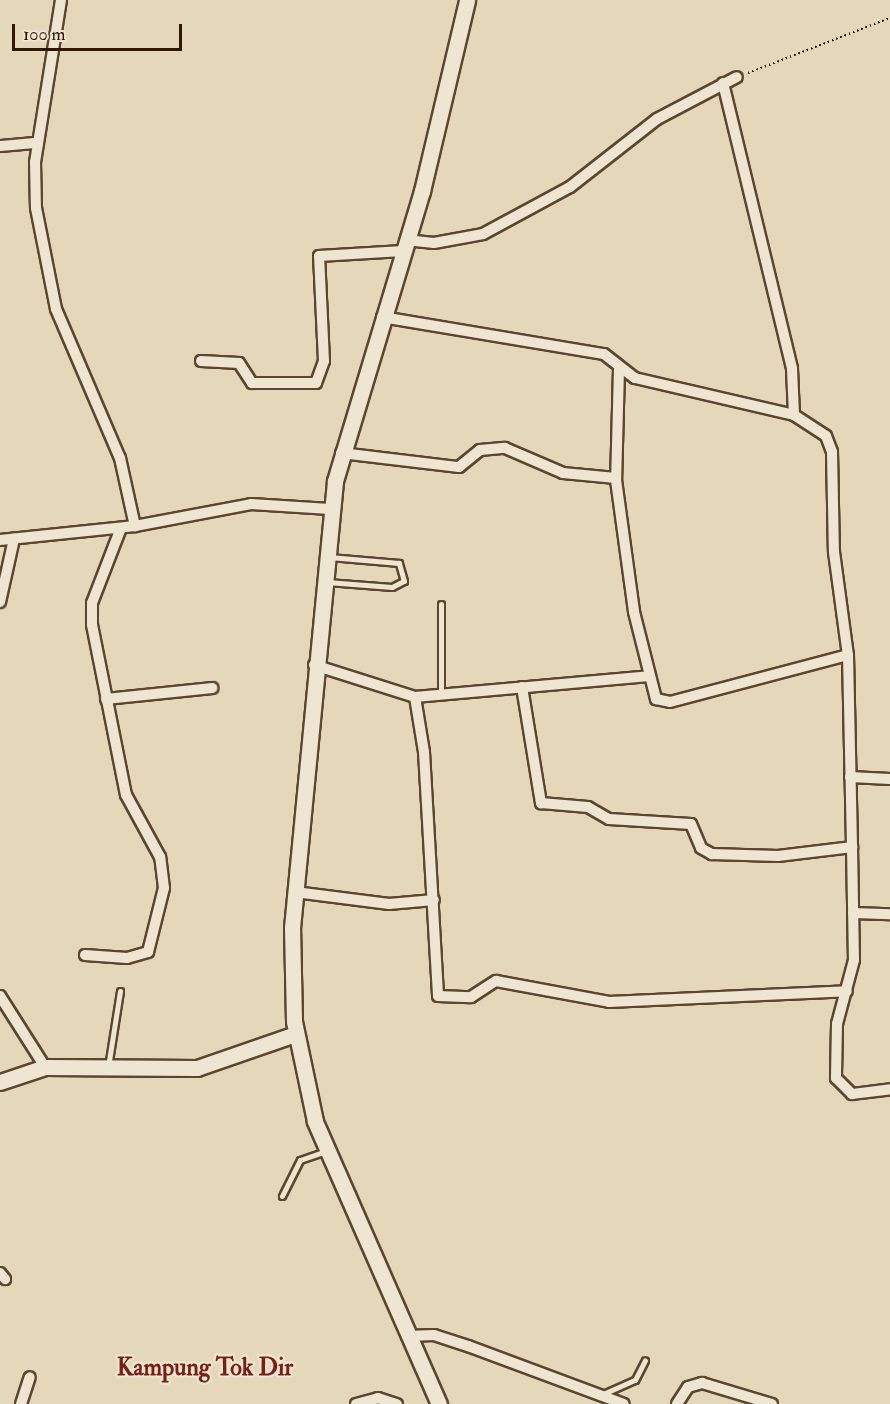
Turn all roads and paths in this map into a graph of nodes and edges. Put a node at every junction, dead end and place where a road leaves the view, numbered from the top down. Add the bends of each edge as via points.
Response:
1 (62, 0) edge
2 (467, 0) edge
3 (890, 18) edge
4 (737, 77) joint
5 (723, 83) junction
6 (38, 143) junction
7 (0, 146) edge
8 (405, 245) junction
9 (382, 317) junction
10 (201, 361) dead end
11 (619, 369) junction
12 (794, 415) junction
13 (341, 453) junction
14 (616, 477) junction
15 (330, 509) junction
16 (135, 526) junction
17 (121, 528) junction
18 (14, 539) junction
19 (0, 540) edge
20 (324, 556) junction
21 (322, 582) junction
22 (0, 602) edge
23 (441, 604) dead end
24 (848, 655) junction
25 (314, 665) junction
26 (649, 676) junction
27 (522, 687) junction
28 (212, 688) dead end
29 (441, 695) junction
30 (415, 697) junction
31 (106, 699) junction
32 (850, 777) junction
33 (890, 779) edge
34 (852, 847) junction
35 (295, 892) junction
36 (434, 900) junction
37 (853, 913) junction
38 (890, 914) edge
39 (85, 955) dead end
40 (120, 991) dead end
41 (847, 991) junction
42 (0, 996) edge
43 (295, 1034) junction
44 (45, 1067) junction
45 (107, 1069) junction
46 (0, 1082) edge
47 (890, 1089) edge
48 (327, 1151) junction
49 (282, 1196) dead end
50 (407, 1336) junction
51 (645, 1360) dead end
52 (30, 1377) dead end
53 (599, 1396) junction
54 (21, 1404) edge
55 (357, 1404) edge
56 (397, 1404) edge
57 (439, 1404) edge
58 (624, 1404) edge
59 (677, 1404) edge
60 (772, 1404) edge

1 - 6 street
2 - 8 street
3 - 4 path
4 - 5 street
5 - 8 street via 657,119 570,187 483,234
5 - 12 street via 792,369
6 - 7 street
6 - 16 street via 36,208 56,309 120,459
8 - 9 street
8 - 10 street via 319,256 324,361 316,383 252,383 239,363
9 - 11 street via 604,354
9 - 13 street
11 - 12 street via 634,378
11 - 14 street
12 - 24 street via 826,436 832,452 834,552
13 - 14 street via 459,467 480,450 505,448 563,473
13 - 15 street
14 - 26 street
15 - 16 street via 251,504
15 - 20 street
16 - 17 street
17 - 18 street
17 - 31 street via 91,613
18 - 19 street
18 - 22 street
20 - 21 street
20 - 21 lane via 399,563 404,581 392,587
21 - 25 street
23 - 29 lane
24 - 26 street via 670,702 656,699
24 - 32 street
25 - 30 street
25 - 35 street
26 - 27 street
27 - 29 street
27 - 34 street via 541,803 588,807 609,819 691,824 701,848 712,854 778,856
28 - 31 street
29 - 30 street
30 - 36 street via 424,752
31 - 39 street via 126,795 160,857 164,888 148,952 127,958
32 - 33 street
32 - 34 street
34 - 37 street
35 - 36 street via 388,904
35 - 43 street
36 - 41 street via 438,996 471,997 496,981 609,1002
37 - 38 street
37 - 41 street via 854,960
40 - 45 lane
41 - 47 street via 836,1035 838,1085 852,1094
42 - 44 street via 19,1034
43 - 45 street via 197,1068
43 - 48 street
44 - 45 street
44 - 46 street
48 - 49 lane via 300,1160
48 - 50 street
50 - 53 street via 457,1342
50 - 57 street
51 - 53 lane via 629,1385
52 - 54 street
53 - 58 street
55 - 56 street via 378,1398
59 - 60 street via 688,1388 702,1383

